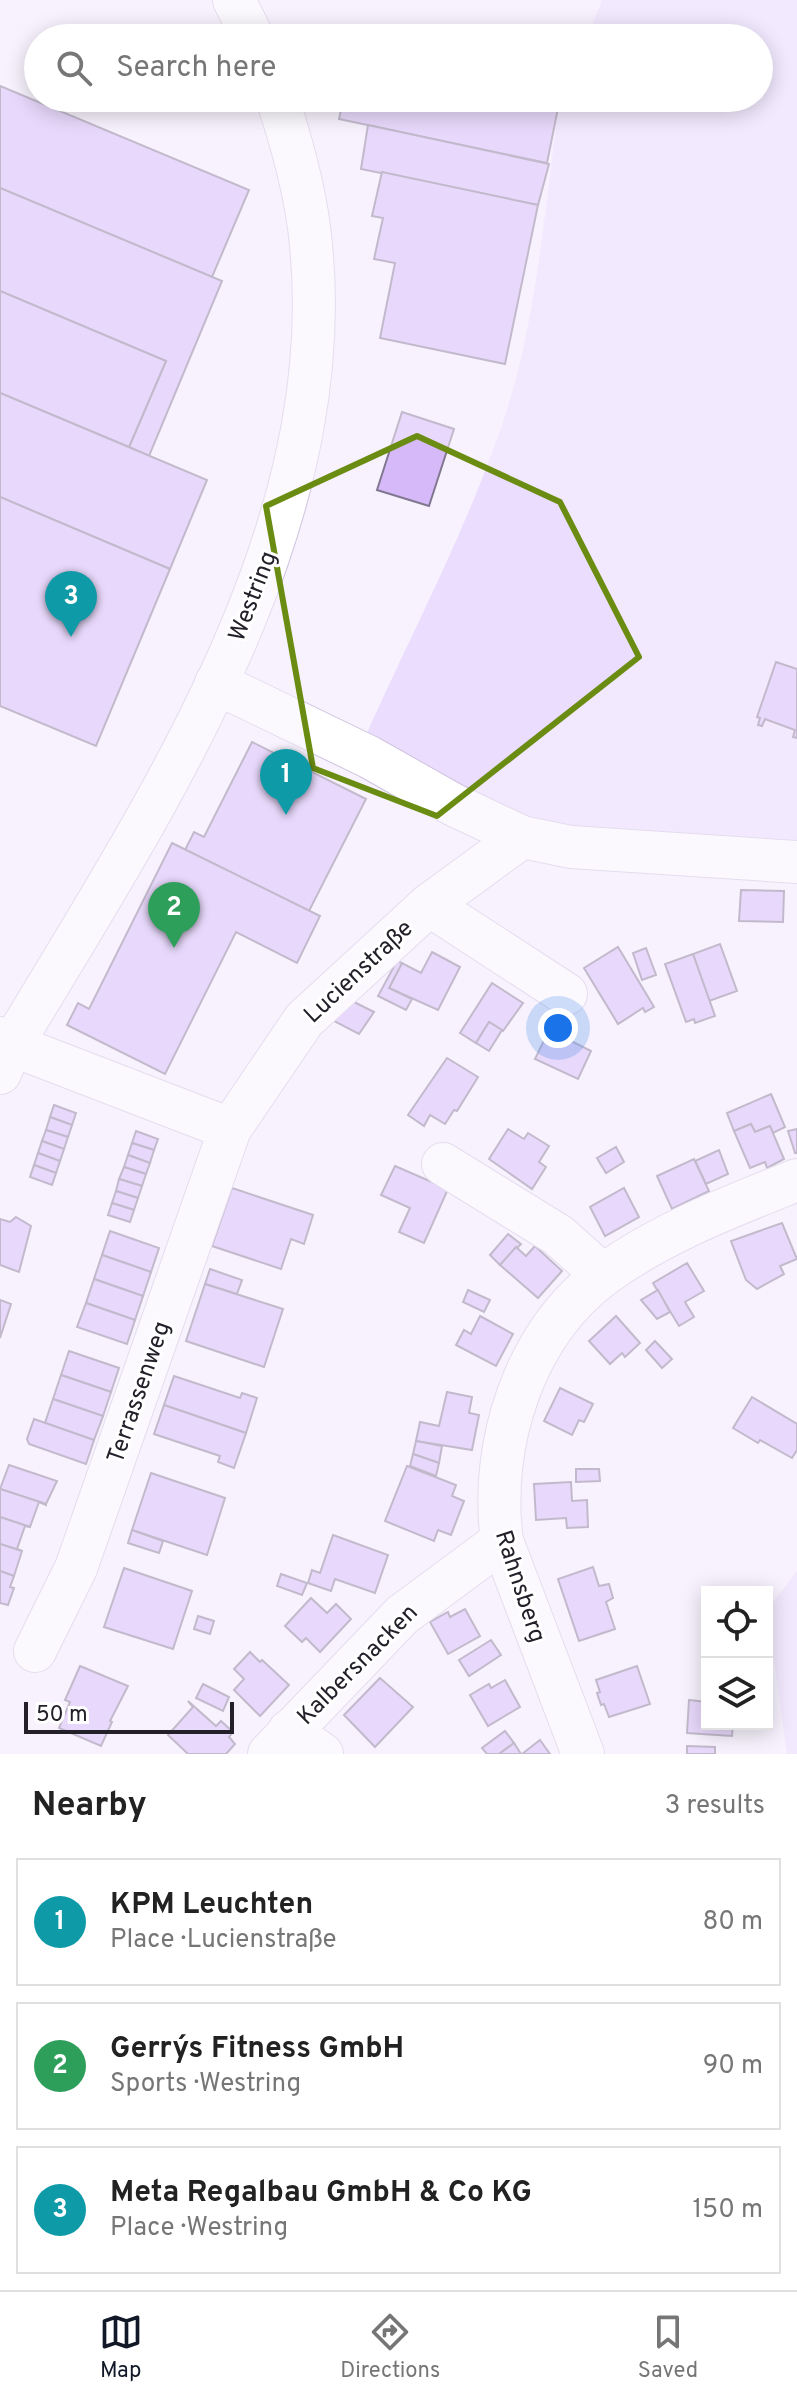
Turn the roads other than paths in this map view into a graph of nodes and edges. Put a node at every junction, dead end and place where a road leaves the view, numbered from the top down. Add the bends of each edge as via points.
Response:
1 (234, 0) edge
2 (246, 24) edge
3 (281, 112) edge
4 (216, 683) junction
5 (522, 837) junction
6 (797, 862) edge
7 (429, 905) junction
8 (566, 994) dead end
9 (4, 1052) edge
10 (230, 1129) junction
11 (443, 1164) dead end
12 (797, 1180) edge
13 (603, 1275) junction
14 (502, 1541) junction
15 (35, 1651) dead end
16 (294, 1746) edge
17 (583, 1754) edge

1 - 2 street
3 - 4 street, Westring via 309,226 310,380 292,478 269,554
4 - 5 street
4 - 9 street, Westring via 124,858
5 - 6 street via 571,847
5 - 7 street, Lucienstraße
7 - 8 street
7 - 10 street, Lucienstraße via 304,1020
9 - 10 street
10 - 15 street, Terrassenweg via 76,1568
11 - 13 street via 558,1235
12 - 13 street, Rahnsberg via 690,1225
13 - 14 street, Rahnsberg via 564,1315 525,1376 502,1458
14 - 16 street, Kalbersnacken via 402,1615
14 - 17 street, Rahnsberg

